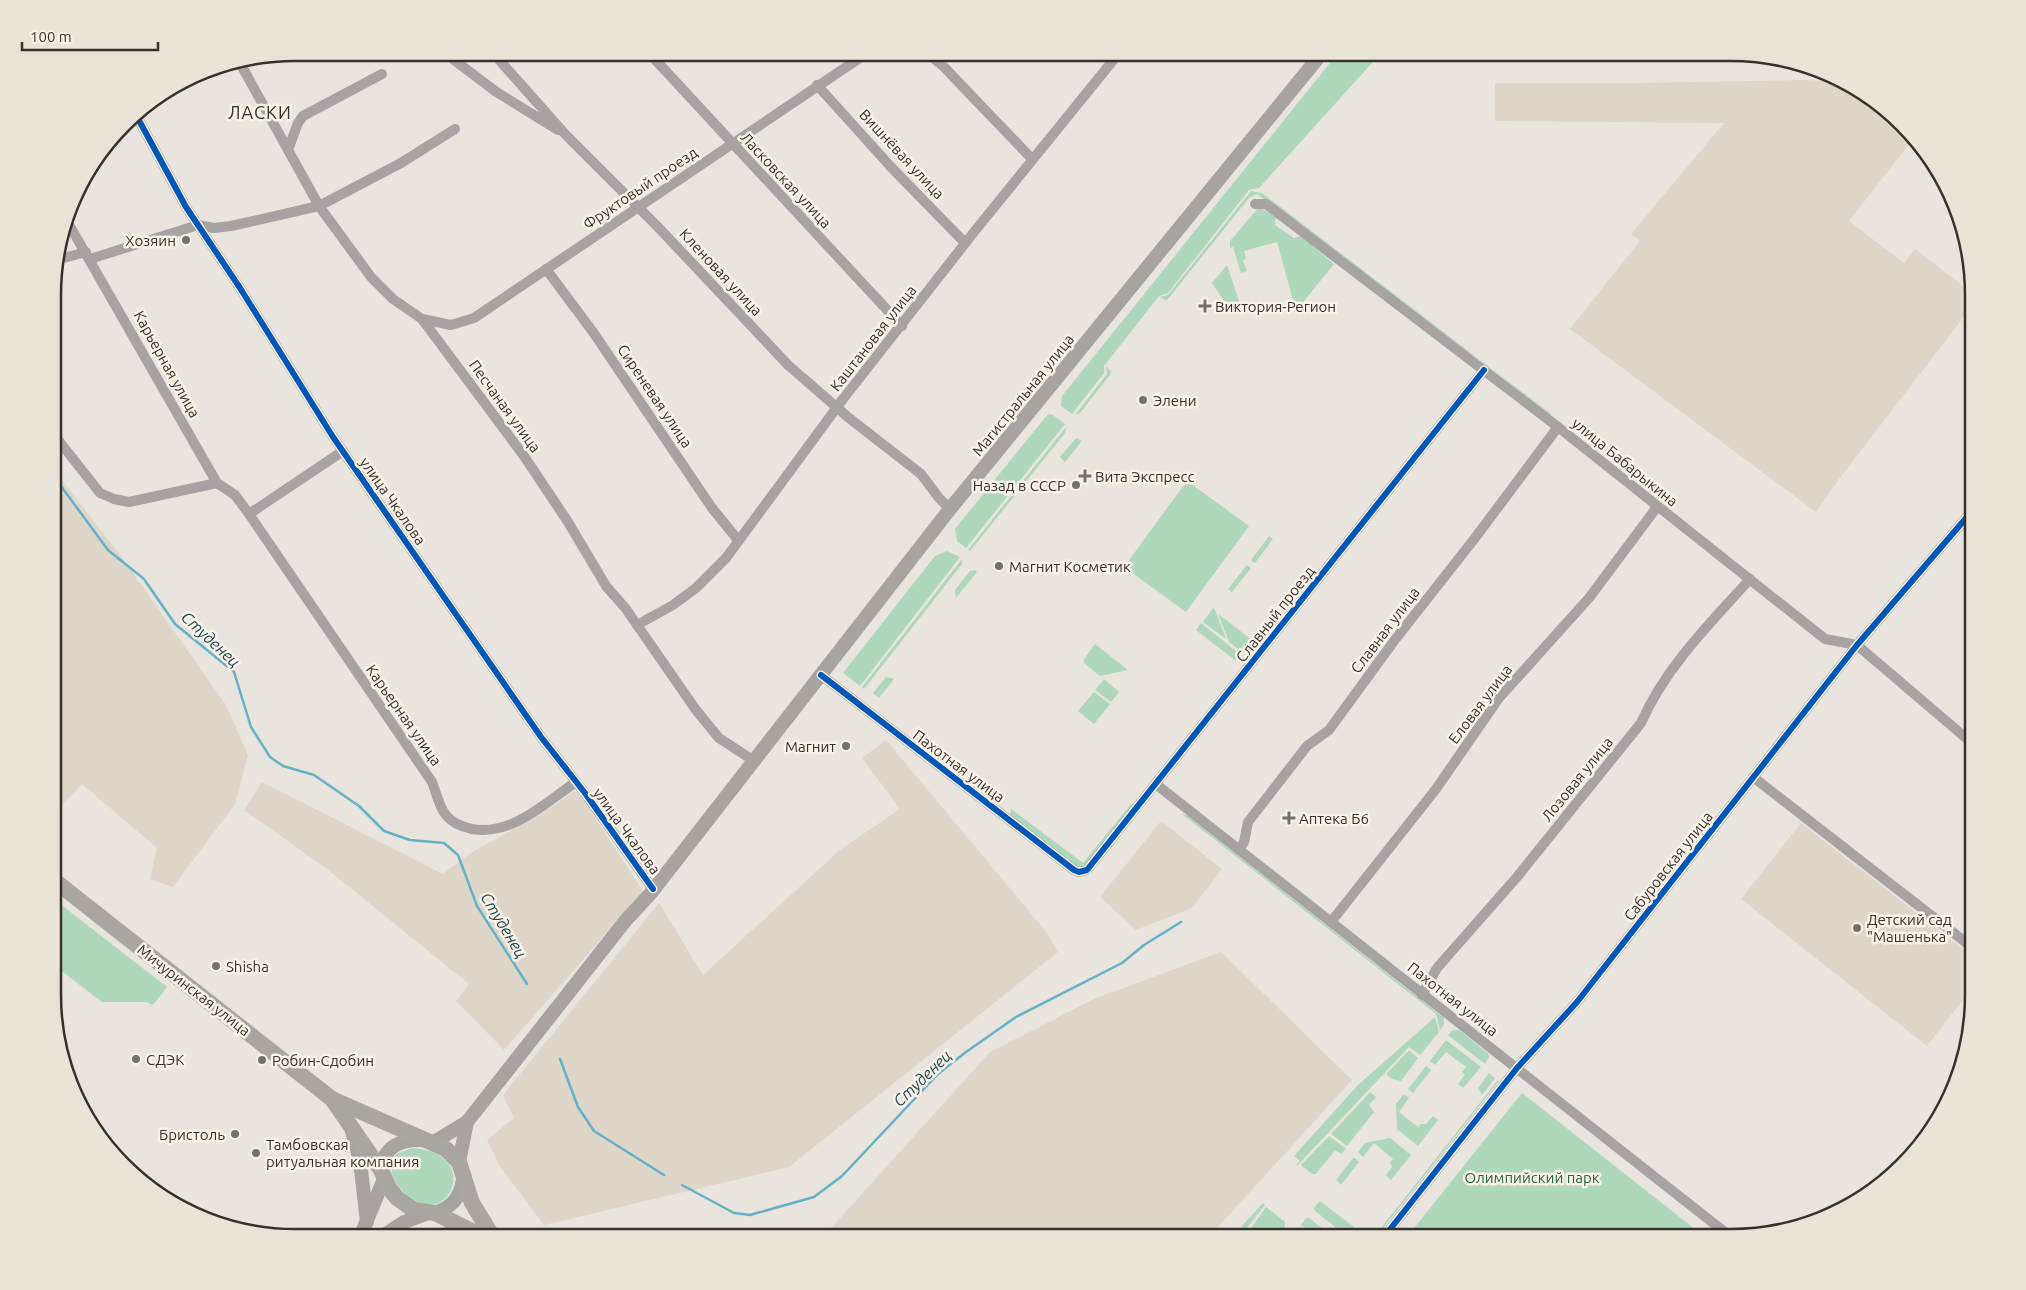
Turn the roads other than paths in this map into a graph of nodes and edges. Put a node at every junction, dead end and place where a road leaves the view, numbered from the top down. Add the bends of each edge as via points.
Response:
1 (456, 61) edge
2 (500, 61) edge
3 (657, 61) edge
4 (853, 61) edge
5 (936, 61) edge
6 (1110, 61) edge
7 (1315, 61) edge
8 (242, 67) edge
9 (382, 74) dead end
10 (817, 85) junction
11 (139, 121) edge
12 (455, 129) dead end
13 (565, 134) junction
14 (731, 143) junction
15 (288, 150) junction
16 (1032, 159) junction
17 (1255, 204) dead end
18 (319, 206) junction
19 (638, 208) junction
20 (198, 225) junction
21 (71, 228) edge
22 (965, 243) junction
23 (89, 255) junction
24 (64, 259) edge
25 (546, 269) junction
26 (422, 319) junction
27 (902, 326) junction
28 (1484, 370) junction
29 (837, 408) junction
30 (1558, 428) junction
31 (61, 445) edge
32 (343, 451) junction
33 (217, 483) junction
34 (1657, 508) junction
35 (950, 509) junction
36 (249, 514) junction
37 (1965, 519) edge
38 (738, 540) junction
39 (1750, 579) junction
40 (637, 625) junction
41 (1858, 645) junction
42 (821, 675) junction
43 (1965, 738) edge
44 (754, 761) junction
45 (1753, 777) junction
46 (576, 782) junction
47 (1156, 784) junction
48 (1239, 850) junction
49 (1083, 872) joint
50 (61, 886) edge
51 (653, 890) junction
52 (1331, 922) junction
53 (1965, 942) edge
54 (1422, 995) junction
55 (1517, 1068) junction
56 (332, 1098) junction
57 (467, 1122) junction
58 (351, 1126) junction
59 (428, 1141) junction
60 (458, 1162) junction
61 (383, 1175) junction
62 (463, 1180) junction
63 (430, 1214) junction
64 (367, 1222) junction
65 (364, 1229) edge
66 (394, 1229) edge
67 (467, 1229) edge
68 (484, 1229) edge
69 (1390, 1229) edge
70 (1721, 1229) edge

1 - 13 street via 495,92
2 - 13 street, Кленовая улица
3 - 14 street, Ласковская улица
4 - 10 street, Фруктовый проезд
5 - 16 street
6 - 16 street, Каштановая улица
7 - 35 main road, Магистральная улица
8 - 15 street, Песчаная улица
9 - 15 street via 303,116
10 - 14 street, Фруктовый проезд
10 - 22 street, Вишнёвая улица
11 - 20 street, улица Чкалова
12 - 18 street via 401,163
13 - 19 street, Кленовая улица
14 - 19 street, Фруктовый проезд
14 - 27 street, Ласковская улица
15 - 18 street, Песчаная улица
16 - 22 street, Каштановая улица
17 - 28 street, улица Бабарыкина via 1266,204
18 - 20 street via 231,226 214,228
18 - 26 street, Песчаная улица via 377,286
19 - 25 street, Фруктовый проезд
19 - 29 street, Кленовая улица via 788,365
20 - 23 street
20 - 32 street, улица Чкалова
21 - 23 street, Карьерная улица
22 - 27 street, Каштановая улица
23 - 24 street
23 - 33 street, Карьерная улица
25 - 26 street, Фруктовый проезд via 468,321 448,325
25 - 38 street, Сиреневая улица via 604,348 712,508
26 - 40 street, Песчаная улица via 524,456 606,586
27 - 29 street, Каштановая улица
28 - 30 street, улица Бабарыкина
28 - 47 street, Славный проезд
29 - 35 street, Кленовая улица via 920,474
29 - 38 street, Каштановая улица
30 - 34 street, улица Бабарыкина
30 - 48 street, Славная улица via 1330,730 1308,746 1248,822
31 - 33 street via 100,493 114,499 129,502
32 - 36 street
32 - 46 street, улица Чкалова via 541,737
33 - 36 street, Карьерная улица via 235,494
34 - 39 street, улица Бабарыкина
34 - 52 street, Еловая улица via 1590,598 1499,698 1436,789
35 - 42 main road, Магистральная улица
36 - 46 street, Карьерная улица via 432,782 441,806 452,821 483,831 511,824 524,819
37 - 41 street, Сабуровская улица
38 - 40 street, Каштановая улица via 726,558 696,588
39 - 41 street, улица Бабарыкина via 1825,639
39 - 54 street, Лозовая улица via 1710,622 1654,696 1642,723 1437,968
40 - 44 street, Песчаная улица via 719,738
41 - 43 street
41 - 45 street, Сабуровская улица
42 - 44 main road, Магистральная улица
42 - 49 street, Пахотная улица via 1074,870
44 - 51 main road, Магистральная улица
45 - 53 street
45 - 55 street, Сабуровская улица via 1577,1002
46 - 51 street, улица Чкалова
47 - 48 street, Пахотная улица
47 - 49 street, Славный проезд via 1091,867
48 - 52 street, Пахотная улица
50 - 56 main road, Мичуринская улица
51 - 57 main road, Магистральная улица
52 - 54 street, Пахотная улица
54 - 55 street, Пахотная улица
55 - 69 street, Сабуровская улица
55 - 70 street, Пахотная улица
56 - 58 main road, Мичуринская улица
56 - 59 main road, Мичуринская улица
57 - 59 main road
57 - 60 main road
58 - 61 main road, Мичуринская улица
58 - 64 main road via 360,1161
59 - 60 main road via 446,1149
59 - 61 main road via 411,1139 394,1146 385,1155
60 - 62 main road
61 - 63 main road via 389,1188 406,1205
61 - 64 main road
62 - 63 main road via 458,1198 451,1206
62 - 68 main road
63 - 66 main road via 404,1222
63 - 67 main road
64 - 65 main road

